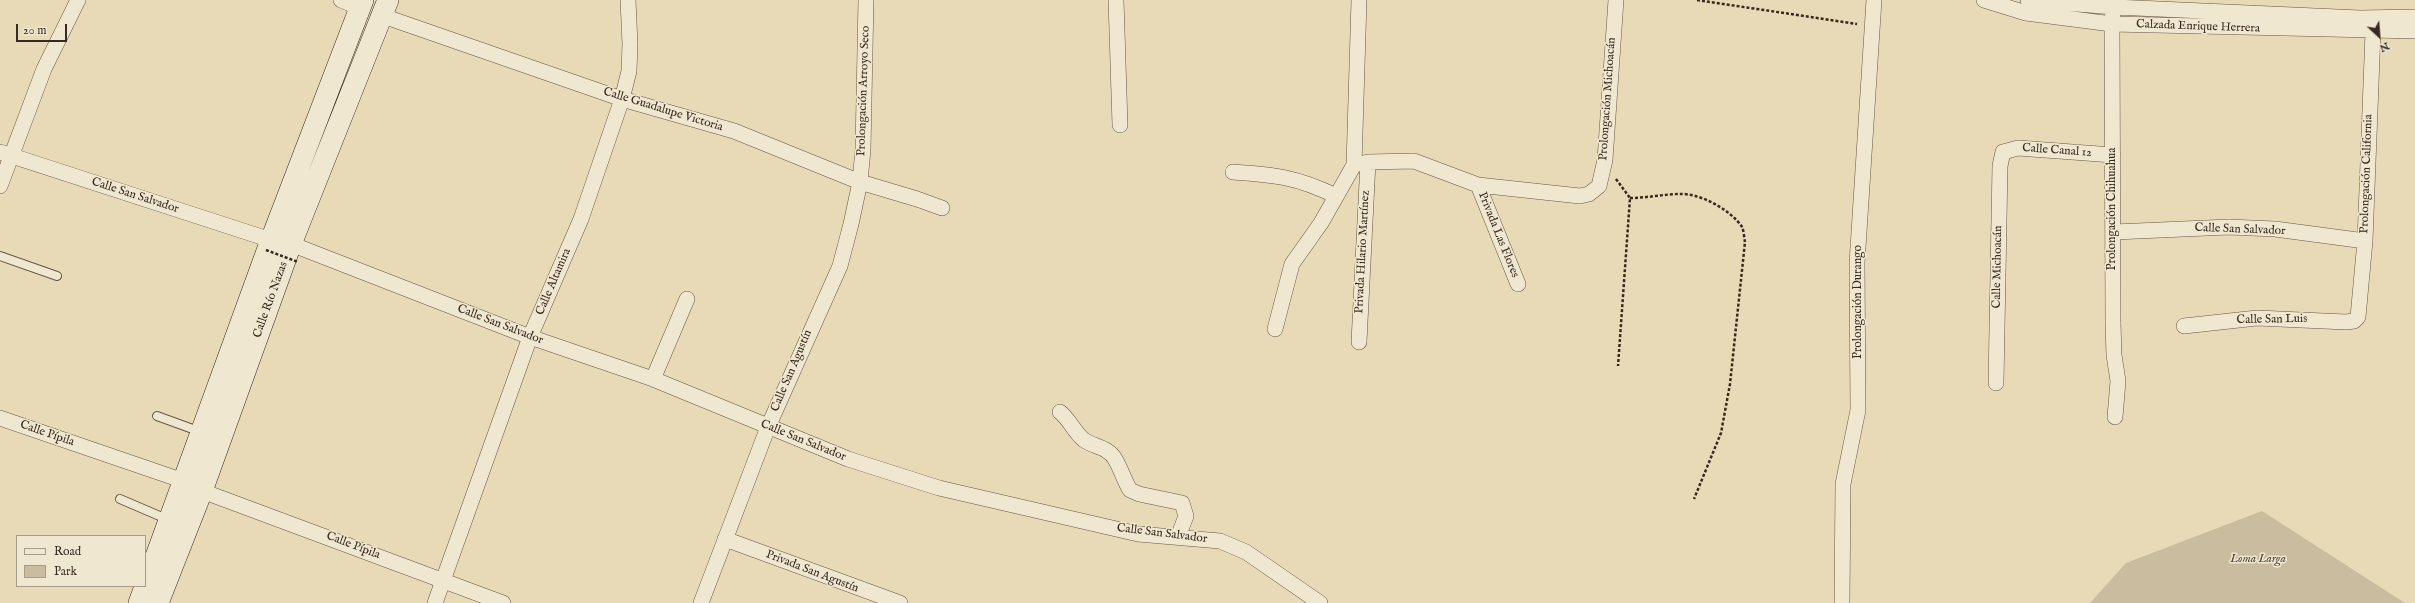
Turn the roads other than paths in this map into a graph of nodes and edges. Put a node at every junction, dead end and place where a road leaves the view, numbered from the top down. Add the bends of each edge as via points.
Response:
1 (78, 0) edge
2 (341, 0) edge
3 (628, 0) edge
4 (866, 0) edge
5 (1116, 0) edge
6 (1359, 0) edge
7 (1616, 0) edge
8 (1874, 0) edge
9 (1984, 0) edge
10 (2028, 0) edge
11 (362, 4) edge
12 (2114, 4) edge
13 (385, 8) edge
14 (2415, 17) edge
15 (2112, 24) junction
16 (2415, 31) edge
17 (2373, 32) junction
18 (622, 99) junction
19 (1120, 125) dead end
20 (2003, 152) joint
21 (5, 153) edge
22 (2113, 155) junction
23 (1361, 163) junction
24 (1233, 172) dead end
25 (860, 182) junction
26 (1478, 185) junction
27 (0, 186) edge
28 (1336, 196) junction
29 (942, 208) dead end
30 (2114, 232) junction
31 (2364, 241) junction
32 (269, 245) junction
33 (295, 253) junction
34 (0, 256) edge
35 (57, 276) dead end
36 (1518, 284) dead end
37 (687, 299) dead end
38 (2358, 317) joint
39 (2184, 326) dead end
40 (1275, 328) dead end
41 (530, 337) junction
42 (1359, 342) dead end
43 (653, 379) junction
44 (1996, 383) dead end
45 (1060, 412) dead end
46 (157, 416) dead end
47 (2115, 417) dead end
48 (0, 418) edge
49 (768, 428) junction
50 (202, 432) junction
51 (193, 486) junction
52 (120, 499) dead end
53 (170, 521) junction
54 (1178, 537) junction
55 (725, 539) junction
56 (444, 580) junction
57 (146, 587) edge
58 (146, 587) edge
59 (140, 603) edge
60 (158, 603) edge
61 (435, 603) edge
62 (503, 603) edge
63 (701, 603) edge
64 (900, 603) edge
65 (1320, 603) edge
66 (1842, 603) edge

1 - 21 street
2 - 11 street
3 - 18 street, Calle Altamira via 629,72
4 - 25 street, Prolongación Arroyo Seco
5 - 19 street
6 - 23 street, Privada Hilario Martínez
7 - 26 street, Prolongación Michoacán via 1605,160 1599,186 1590,194 1580,196
8 - 66 street, Prolongación Durango via 1857,264 1858,410 1842,484
9 - 15 street, Calzada Enrique Herrera via 2026,13
10 - 12 street, Calzada Enrique Herrera
11 - 32 street, Calle Río Nazas
12 - 14 street, Calzada Enrique Herrera via 2360,18
12 - 15 street, Prolongación Chihuahua
13 - 18 street, Calle Guadalupe Victoria
13 - 33 street, Calle Río Nazas via 330,141
15 - 17 street, Calzada Enrique Herrera
15 - 22 street, Prolongación Chihuahua
16 - 17 street, Calzada Enrique Herrera
17 - 31 street, Prolongación California
18 - 25 street, Calle Guadalupe Victoria via 734,132
18 - 41 street, Calle Altamira via 581,219
20 - 22 street, Calle Canal 12 via 2018,148
20 - 44 street, Calle Michoacán via 2000,158
21 - 27 street
21 - 32 street, Calle San Salvador
22 - 30 street, Prolongación Chihuahua
23 - 26 street via 1414,161
23 - 28 street
23 - 42 street, Privada Hilario Martínez
24 - 28 street via 1281,175 1311,184
25 - 29 street, Calle Guadalupe Victoria
25 - 49 street, Calle San Agustín via 840,266
26 - 36 street, Privada Las Flores
28 - 40 street via 1292,264
30 - 31 street, Calle San Salvador via 2228,227
30 - 47 street, Prolongación Chihuahua via 2113,323 2118,381
31 - 38 street, Prolongación California
32 - 50 street, Calle Río Nazas
33 - 41 street, Calle San Salvador
33 - 51 street, Calle Río Nazas
34 - 35 lane
37 - 43 street
38 - 39 street, Calle San Luis via 2354,321 2346,322 2257,318
41 - 43 street, Calle San Salvador
41 - 56 street, Calle Altamira
43 - 49 street, Calle San Salvador
45 - 54 street via 1086,441 1106,449 1115,458 1130,490 1182,503 1186,516
46 - 50 lane
48 - 51 street, Calle Pípila
49 - 54 street, Calle San Salvador via 848,459 939,488 1131,532
49 - 55 street, Calle San Agustín
50 - 51 street, Calle Río Nazas
51 - 53 street, Calle Río Nazas
51 - 56 street, Calle Pípila
51 - 60 street, Calle Río Nazas
52 - 53 lane
53 - 57 street, Calle Río Nazas
54 - 65 street, Calle San Salvador via 1220,541 1246,552
55 - 63 street, Calle San Agustín
55 - 64 street, Privada San Agustín
56 - 61 street, Calle Altamira
56 - 62 street, Calle Pípila
58 - 59 street, Calle Río Nazas

